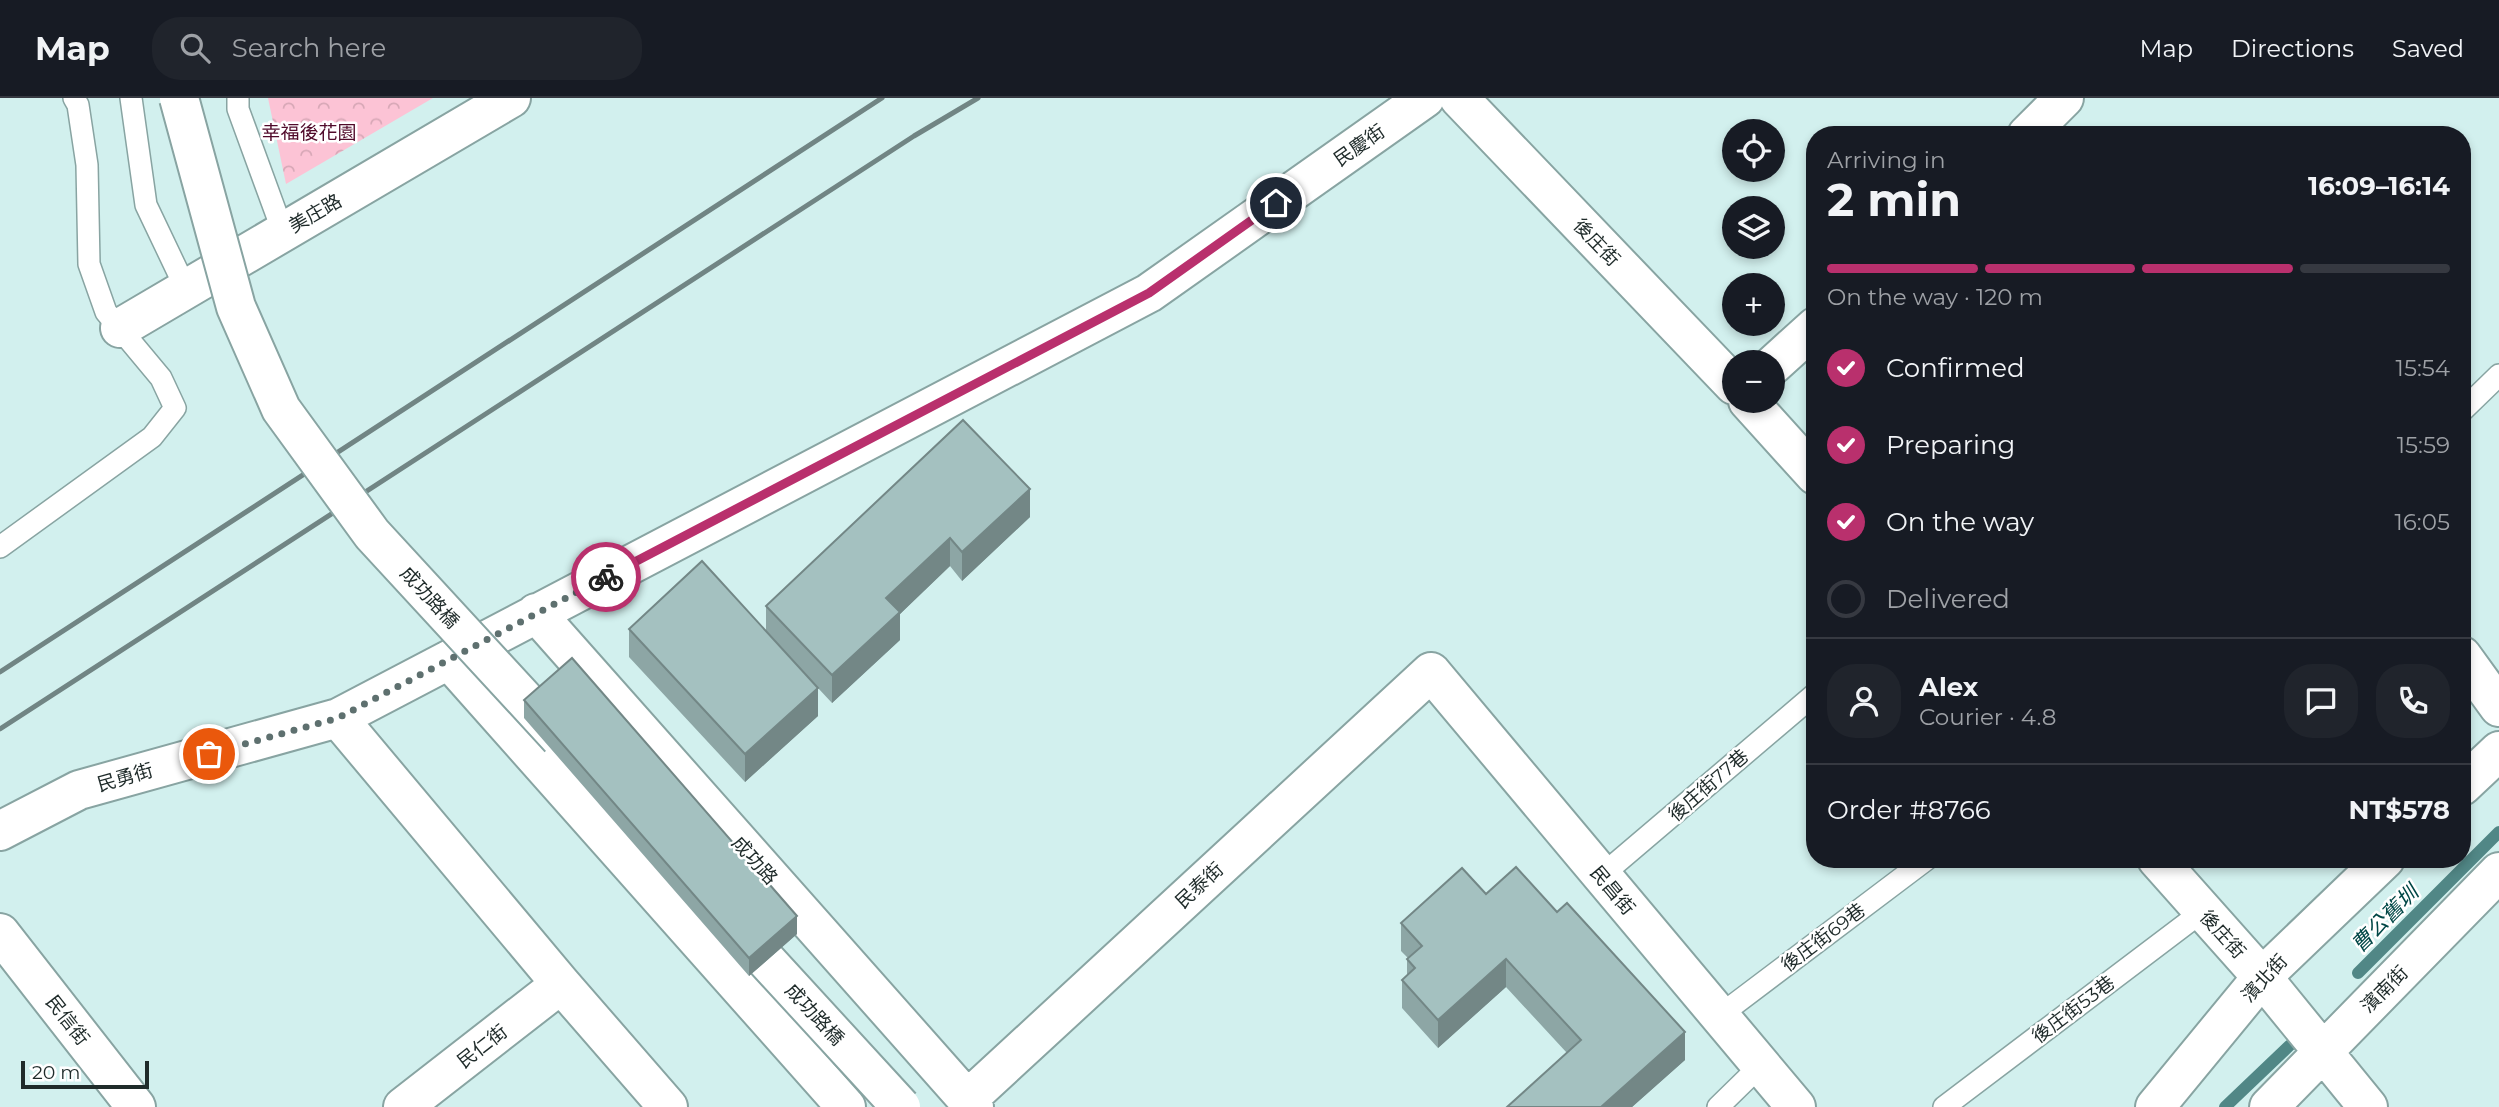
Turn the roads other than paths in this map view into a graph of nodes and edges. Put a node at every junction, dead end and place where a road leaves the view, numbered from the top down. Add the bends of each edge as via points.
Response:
1 (74, 98) edge
2 (131, 98) edge
3 (179, 98) edge
4 (238, 98) edge
5 (511, 98) edge
6 (1425, 98) edge
7 (1459, 98) edge
8 (2064, 98) edge
9 (2035, 126) edge
10 (283, 232) junction
11 (187, 289) junction
12 (120, 328) junction
13 (1806, 335) edge
14 (1785, 354) edge
15 (1722, 372) edge
16 (2499, 375) edge
17 (2471, 402) edge
18 (1759, 413) edge
19 (1806, 465) edge
20 (0, 547) edge
21 (536, 613) junction
22 (449, 660) junction
23 (2471, 668) edge
24 (1431, 672) joint
25 (1806, 702) edge
26 (2499, 707) edge
27 (338, 718) junction
28 (2499, 751) edge
29 (2471, 777) edge
30 (0, 831) edge
31 (659, 845) edge
32 (1915, 868) edge
33 (2165, 868) edge
34 (2376, 868) edge
35 (2499, 872) edge
36 (1601, 876) junction
37 (706, 896) edge
38 (2203, 911) junction
39 (0, 933) edge
40 (2262, 977) junction
41 (561, 984) junction
42 (1719, 1016) junction
43 (2322, 1051) junction
44 (1761, 1065) junction
45 (971, 1103) edge
46 (136, 1107) edge
47 (403, 1107) edge
48 (668, 1107) edge
49 (846, 1107) edge
50 (901, 1107) edge
51 (1717, 1107) edge
52 (1796, 1107) edge
53 (1944, 1107) edge
54 (2155, 1107) edge
55 (2269, 1107) edge
56 (2368, 1107) edge

1 - 12 lane via 87,165 89,264 106,312
2 - 11 lane via 146,205
3 - 31 street, 成功路橋, bridge via 236,307 281,409 372,534
4 - 10 lane via 238,109
5 - 10 street, 美庄路
6 - 21 street, 民慶街 via 1149,293
7 - 15 street, 後庄街
8 - 9 street
10 - 11 street, 美庄路
11 - 12 street, 美庄路
12 - 20 lane via 161,378 175,408 152,437
13 - 14 street
16 - 17 lane
18 - 19 street
21 - 22 street, 民慶街
21 - 45 street, 成功路
22 - 27 street, 民慶街
22 - 49 street
23 - 26 street
24 - 36 street, 民昌街
24 - 45 street, 民泰街
25 - 36 lane, 後庄街77巷
27 - 30 street, 民勇街 via 79,790
27 - 41 street
28 - 29 street
32 - 42 lane, 後庄街69巷
33 - 38 street, 後庄街
34 - 40 street, 濱北街
35 - 43 street, 濱南街
36 - 42 street, 民昌街
37 - 50 street, 成功路橋, bridge
38 - 40 street, 後庄街
38 - 53 lane, 後庄街53巷
39 - 46 street, 民信街
40 - 43 street, 後庄街
40 - 54 street, 濱北街
41 - 47 street, 民仁街
41 - 48 street
42 - 44 street, 民昌街
43 - 55 street, 濱南街
43 - 56 street, 後庄街
44 - 51 lane
44 - 52 street, 民昌街

